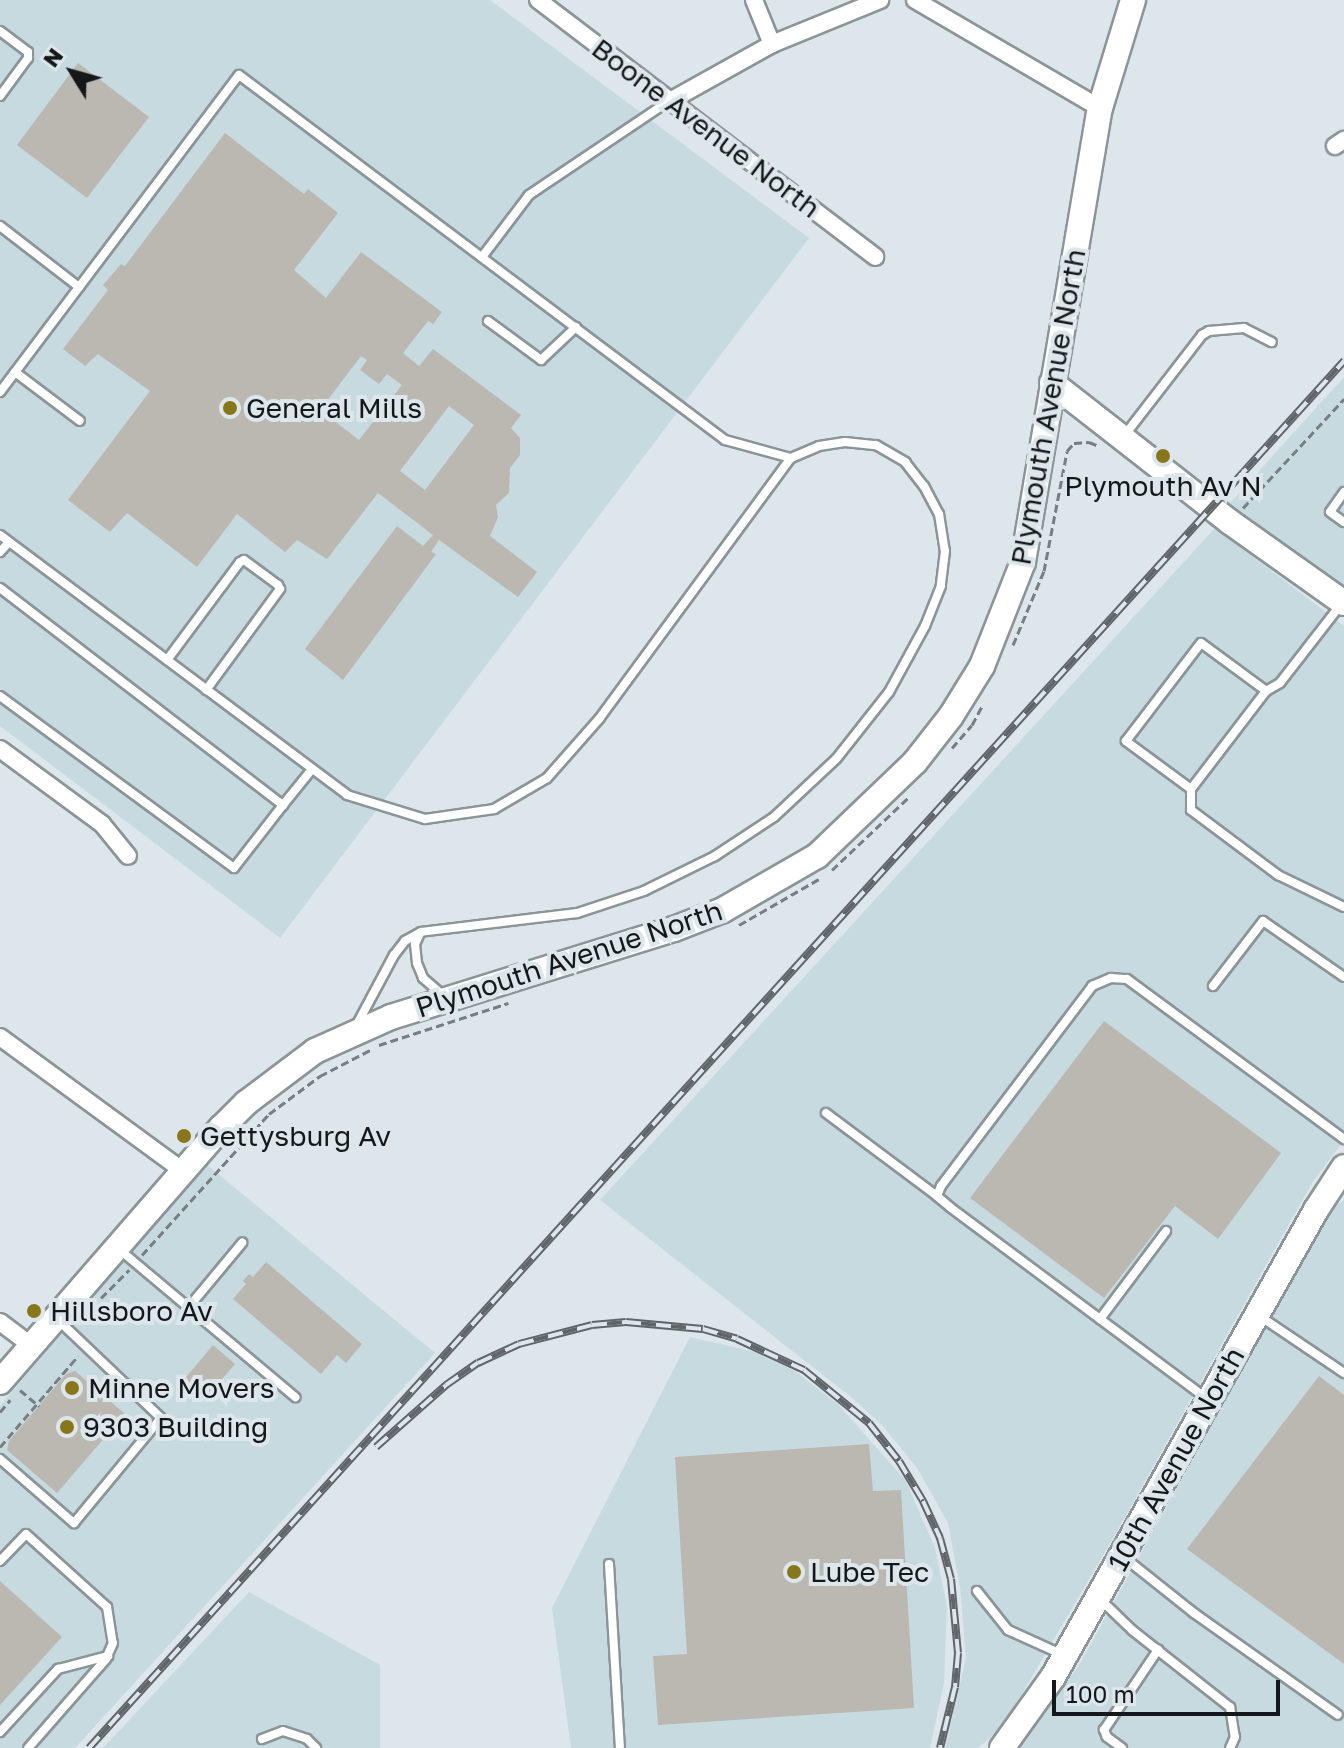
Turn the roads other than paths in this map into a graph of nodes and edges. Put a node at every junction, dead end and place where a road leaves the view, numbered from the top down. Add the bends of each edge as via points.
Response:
1 (538, 0) edge
2 (754, 0) edge
3 (880, 0) edge
4 (915, 0) edge
5 (1133, 0) edge
6 (0, 31) edge
7 (772, 44) junction
8 (0, 96) edge
9 (670, 101) junction
10 (1100, 108) junction
11 (0, 226) edge
12 (482, 257) junction
13 (875, 257) dead end
14 (79, 287) junction
15 (488, 321) dead end
16 (576, 327) junction
17 (1272, 342) dead end
18 (15, 372) junction
19 (1052, 383) junction
20 (0, 392) edge
21 (80, 421) dead end
22 (1115, 444) junction
23 (791, 458) junction
24 (1344, 492) edge
25 (1344, 522) edge
26 (0, 535) edge
27 (9, 542) junction
28 (0, 552) edge
29 (0, 588) edge
30 (1343, 603) edge
31 (167, 660) junction
32 (206, 690) junction
33 (1266, 691) junction
34 (0, 696) edge
35 (0, 749) edge
36 (312, 769) junction
37 (1191, 789) junction
38 (283, 805) junction
39 (128, 856) dead end
40 (1344, 907) edge
41 (421, 932) junction
42 (1344, 977) edge
43 (1213, 986) dead end
44 (448, 999) junction
45 (353, 1032) junction
46 (0, 1037) edge
47 (826, 1113) dead end
48 (1344, 1139) edge
49 (182, 1170) junction
50 (1342, 1172) edge
51 (937, 1196) junction
52 (1166, 1231) dead end
53 (242, 1243) dead end
54 (116, 1247) junction
55 (188, 1308) junction
56 (1257, 1314) junction
57 (55, 1318) junction
58 (1100, 1319) junction
59 (0, 1322) edge
60 (31, 1345) junction
61 (1344, 1373) edge
62 (10, 1386) edge
63 (295, 1397) dead end
64 (1208, 1400) junction
65 (0, 1459) edge
66 (1121, 1555) junction
67 (0, 1561) edge
68 (609, 1564) dead end
69 (977, 1591) dead end
70 (1098, 1597) junction
71 (1158, 1650) junction
72 (108, 1656) junction
73 (1065, 1656) junction
74 (1338, 1715) dead end
75 (0, 1732) edge
76 (262, 1739) dead end
77 (28, 1748) edge
78 (316, 1748) edge
79 (620, 1748) edge
80 (1002, 1748) edge
81 (1122, 1748) edge
82 (1230, 1748) edge

1 - 9 street, Boone Avenue North
2 - 7 street
3 - 7 street
4 - 10 street
5 - 10 street, Plymouth Avenue North
6 - 8 lane via 28,52 28,58
7 - 9 street
9 - 12 lane via 529,195
9 - 13 street, Boone Avenue North
10 - 19 street, Plymouth Avenue North
11 - 14 lane
12 - 14 lane via 239,75
12 - 16 lane
14 - 18 lane
15 - 16 lane via 541,360
16 - 23 lane via 725,440
17 - 22 lane via 1244,328 1202,335
18 - 20 lane
18 - 21 lane
19 - 22 street
19 - 44 street, Plymouth Avenue North via 1023,562 1005,617 951,716 895,784 817,856 723,910
22 - 30 street
23 - 36 lane via 599,719 547,778 494,809 425,819 347,795
23 - 41 lane via 845,442 876,445 905,462 939,514 945,551 941,586 889,692 836,759 774,817 715,856 644,891 577,913
24 - 25 lane via 1330,512
26 - 27 lane
27 - 28 lane
27 - 31 lane
29 - 38 lane
30 - 33 lane via 1280,683
31 - 32 lane
31 - 32 lane via 240,562 278,585
32 - 36 lane
33 - 37 lane
33 - 37 lane via 1201,643 1126,741
34 - 38 lane via 234,868
35 - 39 street via 102,824
36 - 38 lane
37 - 40 lane via 1191,810 1278,875
41 - 44 lane via 415,944 423,978
41 - 45 lane via 394,955
42 - 43 lane via 1263,921
44 - 45 street, Plymouth Avenue North
45 - 49 street, Plymouth Avenue North via 315,1051 246,1103
46 - 49 street
47 - 51 lane
48 - 51 lane via 1127,979 1111,978 1092,986
49 - 54 street, Plymouth Avenue North
50 - 56 street, 10th Avenue North
51 - 58 lane
52 - 58 lane
53 - 55 lane
54 - 55 lane
54 - 57 street, Plymouth Avenue North
55 - 63 lane
56 - 61 lane
56 - 64 street, 10th Avenue North
57 - 60 street, Plymouth Avenue North
57 - 65 lane via 161,1418 74,1523
58 - 64 lane
59 - 60 street
60 - 62 street, Plymouth Avenue North
64 - 66 street, 10th Avenue North
66 - 70 street, 10th Avenue North
66 - 74 lane
67 - 72 lane via 26,1534 107,1607 113,1643
68 - 79 lane
69 - 73 lane via 1008,1630
70 - 71 lane
70 - 73 street, 10th Avenue North
71 - 81 lane via 1104,1730
71 - 82 lane via 1230,1707 1235,1737
72 - 75 lane via 58,1669
72 - 77 lane
73 - 80 street, 10th Avenue North
76 - 78 lane via 283,1731

